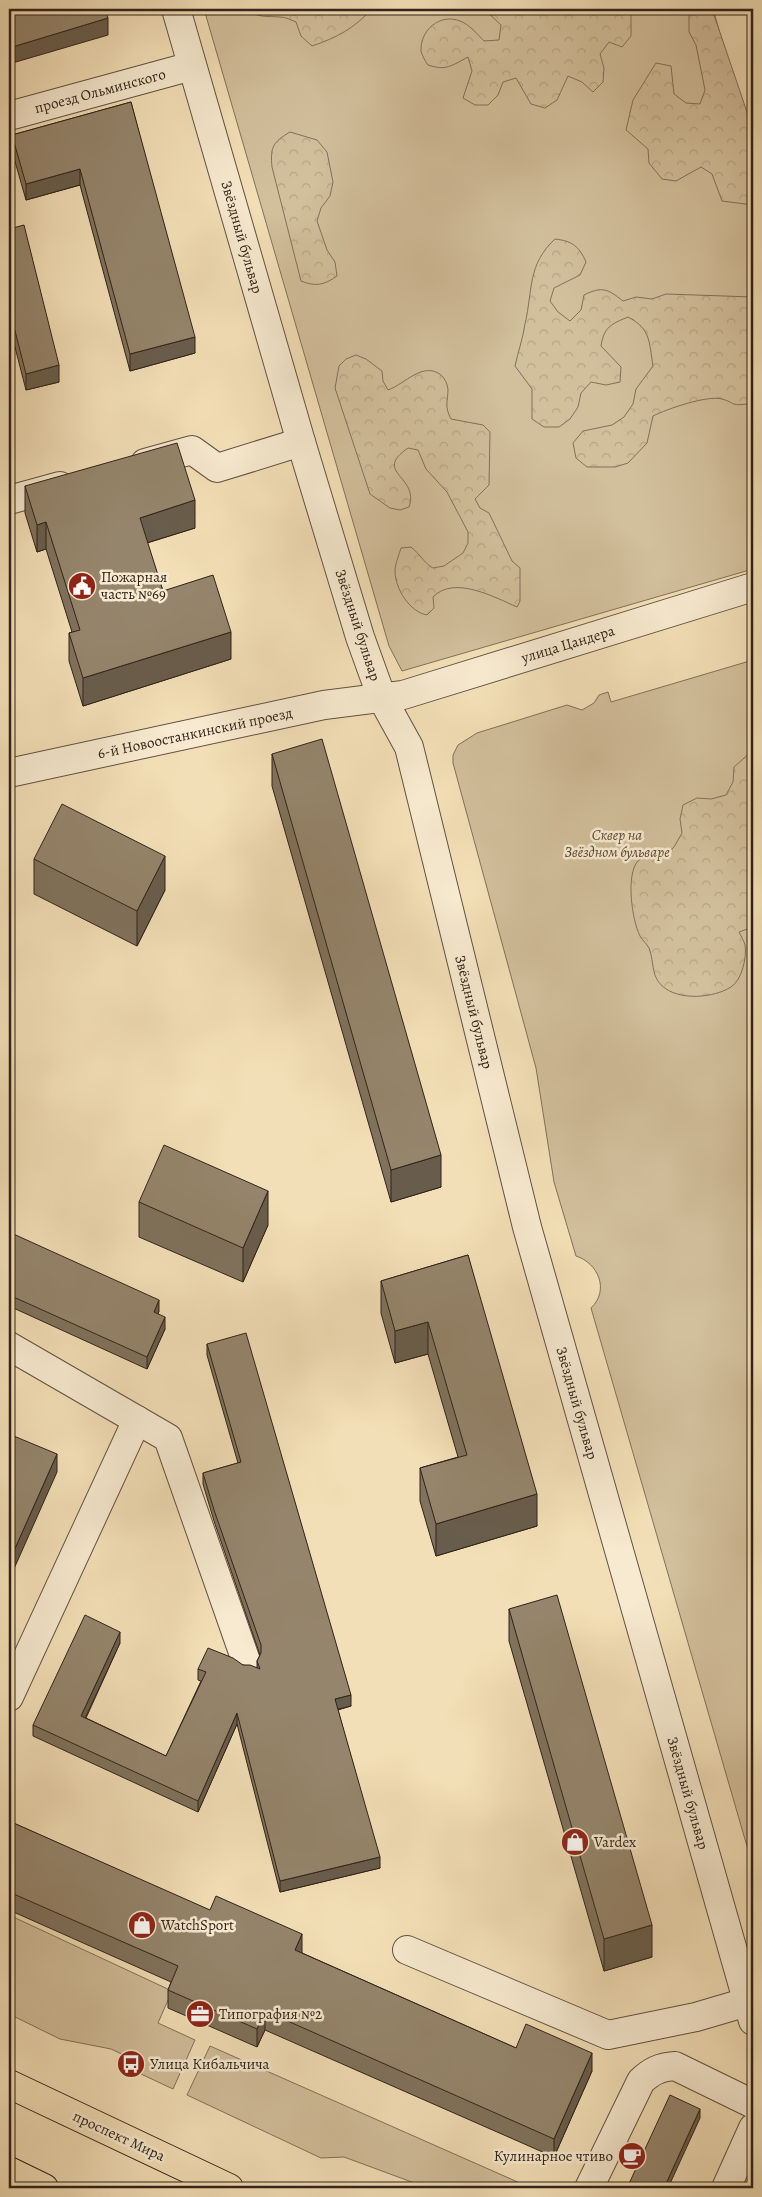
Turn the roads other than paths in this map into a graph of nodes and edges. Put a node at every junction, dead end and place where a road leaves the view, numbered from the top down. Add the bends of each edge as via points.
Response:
1 (176, 9) edge
2 (192, 66) junction
3 (9, 116) edge
4 (301, 442) junction
5 (119, 470) edge
6 (82, 480) edge
7 (9, 500) edge
8 (753, 588) edge
9 (382, 698) junction
10 (9, 773) edge
11 (9, 1346) edge
12 (137, 1420) junction
13 (246, 1661) dead end
14 (9, 1697) edge
15 (407, 1950) dead end
16 (750, 2012) edge
17 (9, 2084) edge
18 (753, 2104) edge
19 (753, 2128) edge
20 (9, 2172) edge
21 (44, 2188) edge
22 (229, 2188) edge
23 (589, 2188) edge
24 (726, 2188) edge

1 - 2 street, Звёздный бульвар
2 - 3 street, проезд Ольминского
2 - 4 street, Звёздный бульвар
4 - 5 street via 217,468 192,450
4 - 9 street, Звёздный бульвар via 360,637
6 - 7 street
8 - 9 street, улица Цандера via 404,695
9 - 10 street, 6-й Новоостанкинский проезд via 324,705
9 - 16 street, Звёздный бульвар via 409,747 527,1227
11 - 12 street
12 - 13 street via 168,1438
12 - 14 street
15 - 16 street via 608,2035 696,2017
17 - 22 main road, проспект Мира
18 - 23 street via 680,2067 663,2066 652,2071 641,2081
19 - 24 street
20 - 21 main road

